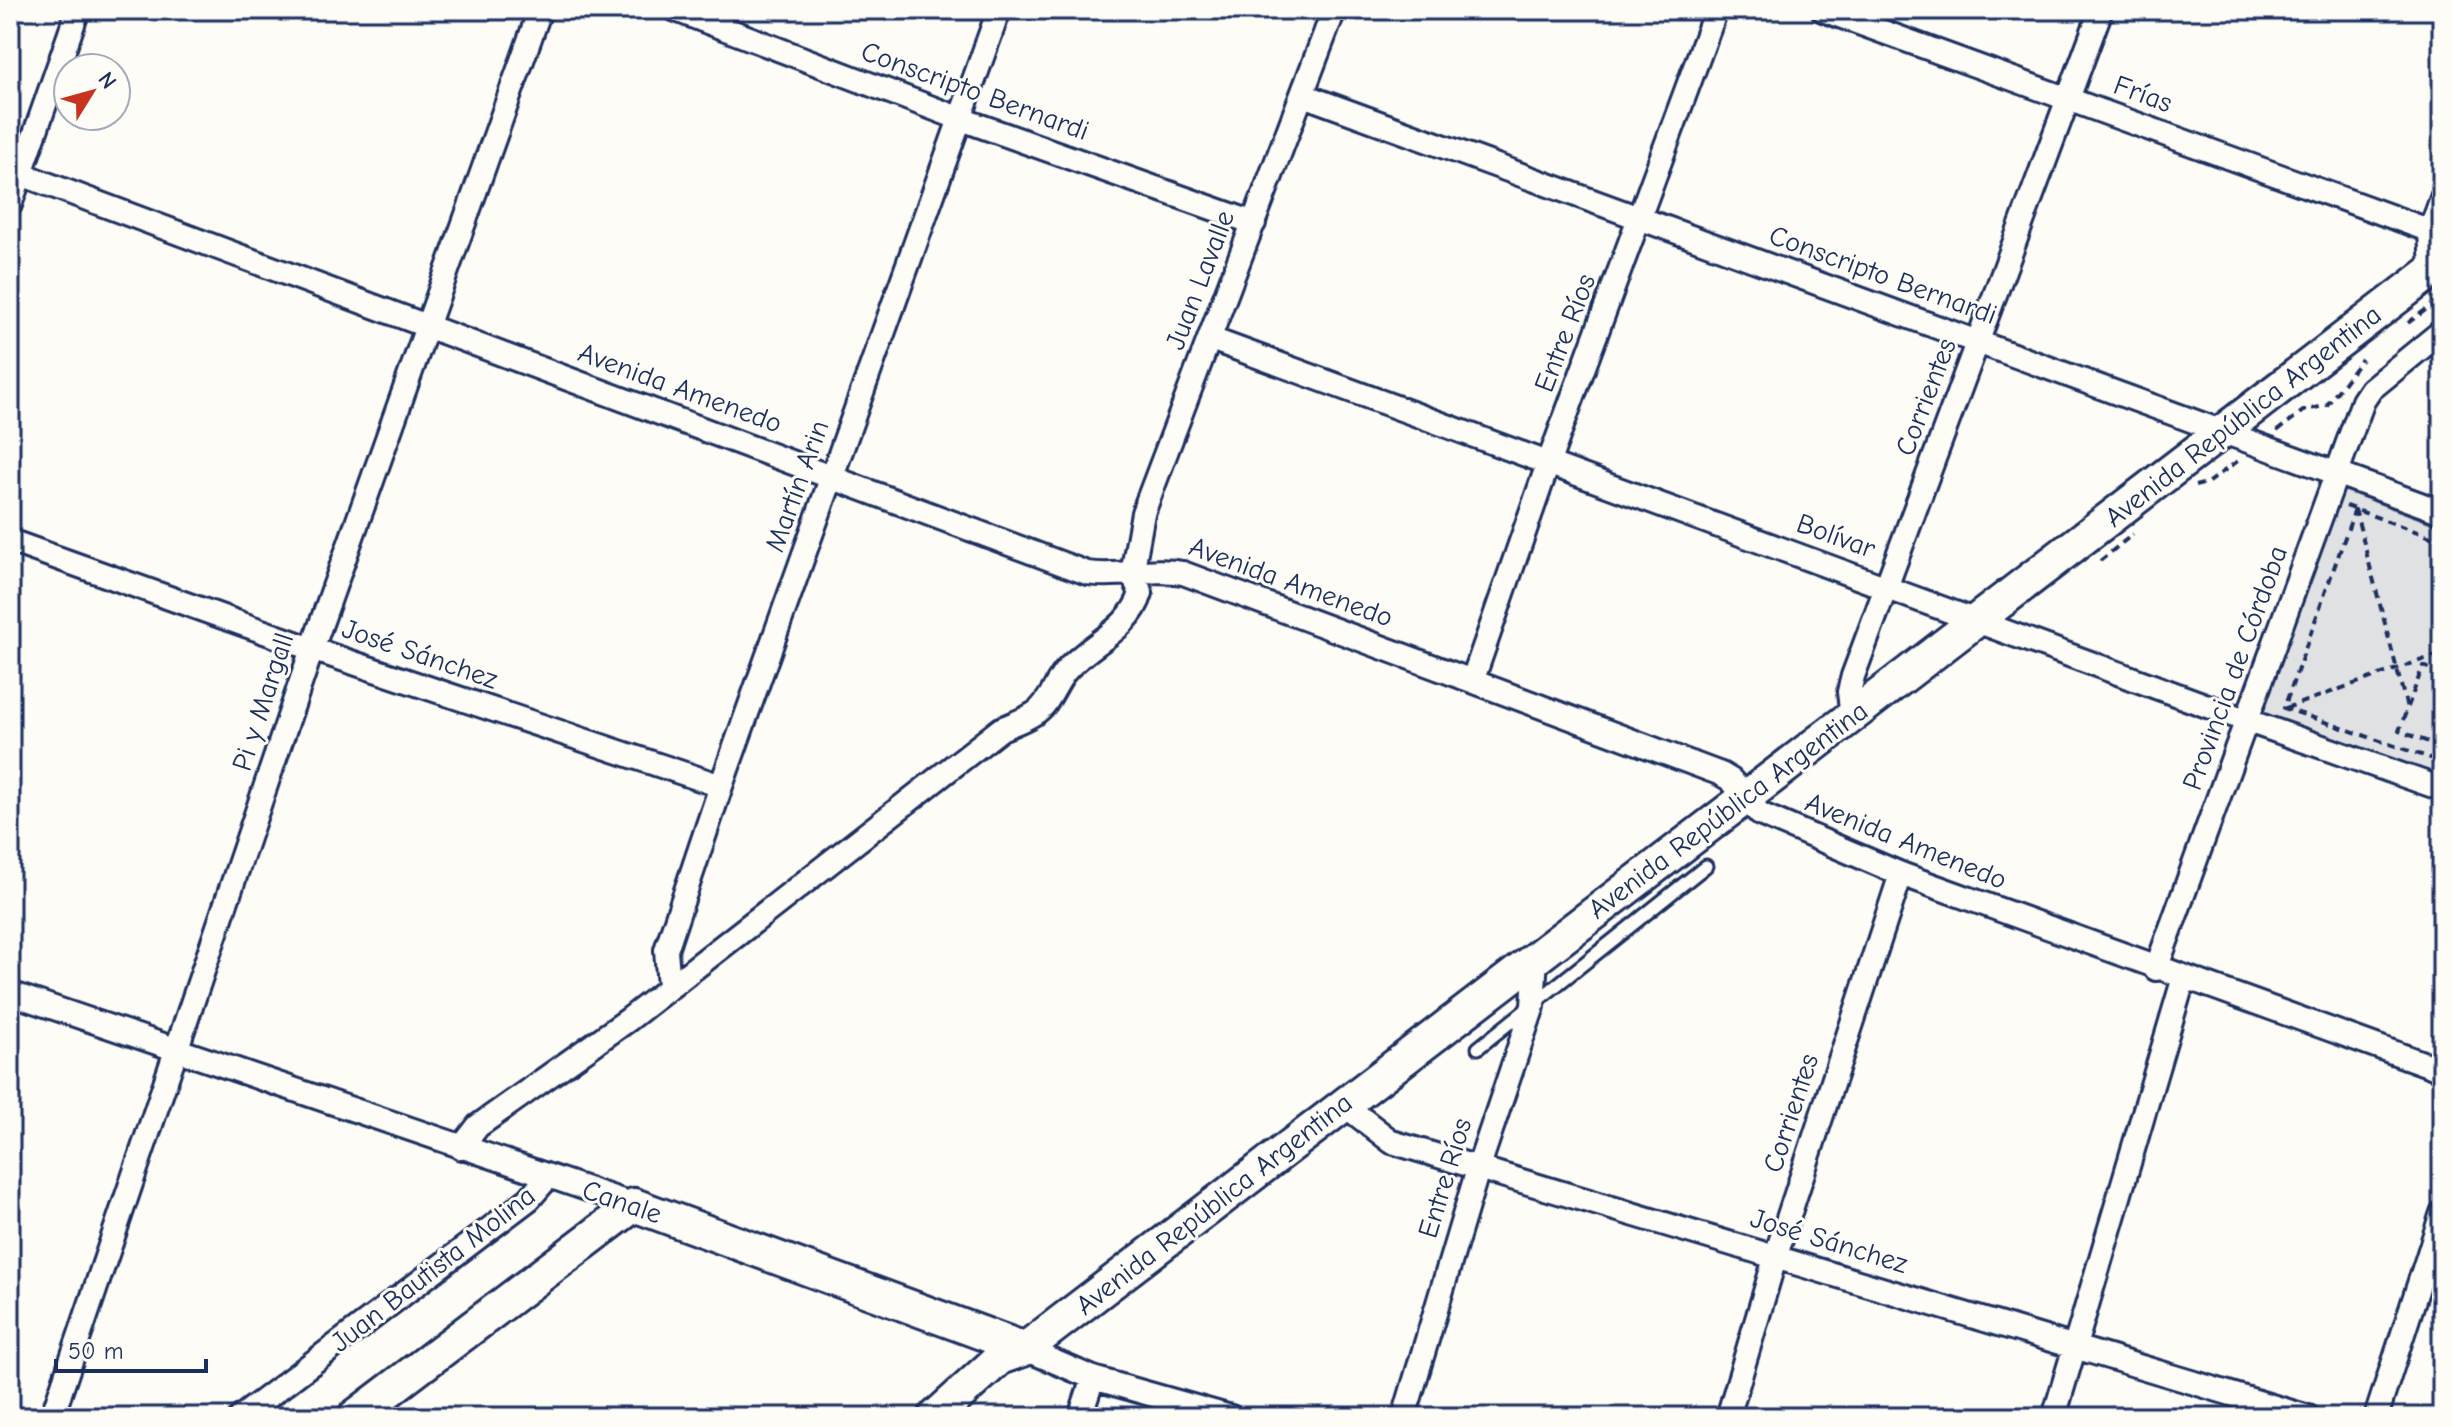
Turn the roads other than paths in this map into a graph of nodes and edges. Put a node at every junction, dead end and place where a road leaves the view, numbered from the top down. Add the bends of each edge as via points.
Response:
1 (78, 10) edge
2 (540, 10) edge
3 (676, 10) edge
4 (999, 10) edge
5 (1334, 10) edge
6 (1716, 10) edge
7 (1823, 10) edge
8 (2101, 10) edge
9 (1303, 95) junction
10 (2067, 98) junction
11 (961, 119) junction
12 (15, 172) edge
13 (2442, 198) edge
14 (10, 205) edge
15 (1641, 217) junction
16 (1254, 223) junction
17 (2436, 233) edge
18 (2437, 267) edge
19 (428, 326) junction
20 (2442, 331) edge
21 (1211, 339) junction
22 (1978, 343) junction
23 (2223, 430) junction
24 (1548, 464) junction
25 (2342, 475) junction
26 (832, 476) junction
27 (2442, 512) edge
28 (10, 541) edge
29 (1132, 574) junction
30 (1886, 586) junction
31 (1981, 621) junction
32 (312, 649) junction
33 (1473, 679) junction
34 (1852, 717) junction
35 (2248, 721) junction
36 (721, 786) junction
37 (2442, 789) edge
38 (1745, 796) junction
39 (1706, 866) dead end
40 (1901, 874) junction
41 (1536, 957) junction
42 (2156, 969) junction
43 (2184, 977) junction
44 (669, 986) junction
45 (10, 993) edge
46 (1533, 1003) junction
47 (1478, 1048) dead end
48 (179, 1051) junction
49 (2442, 1070) edge
50 (1343, 1104) junction
51 (461, 1148) junction
52 (1479, 1166) junction
53 (548, 1177) junction
54 (634, 1205) junction
55 (2442, 1213) edge
56 (1776, 1255) junction
57 (2075, 1347) junction
58 (1025, 1349) junction
59 (1093, 1378) junction
60 (52, 1417) edge
61 (241, 1417) edge
62 (354, 1417) edge
63 (935, 1417) edge
64 (960, 1417) edge
65 (1080, 1417) edge
66 (1231, 1417) edge
67 (1404, 1417) edge
68 (1728, 1417) edge
69 (2054, 1417) edge
70 (2308, 1417) edge
71 (2376, 1417) edge

1 - 12 street
2 - 19 street, Pi y Margall
3 - 11 street, Conscripto Bernardi
4 - 11 street, Martín Arin
5 - 9 street, Juan Lavalle
6 - 15 street, Entre Ríos
7 - 10 street, Frías
8 - 10 street, Corrientes
9 - 15 street, Conscripto Bernardi
9 - 16 street, Juan Lavalle
10 - 17 street, Frías
10 - 22 street, Corrientes
11 - 16 street, Conscripto Bernardi
11 - 26 street, Martín Arin
12 - 14 street
12 - 19 street, Avenida Amenedo
13 - 17 street
15 - 22 street, Conscripto Bernardi
15 - 24 street, Entre Ríos
16 - 21 street, Juan Lavalle
17 - 18 street, Avenida República Argentina
18 - 23 main road, Avenida República Argentina
19 - 26 street, Avenida Amenedo
19 - 32 street, Pi y Margall
20 - 25 street, Provincia de Córdoba via 2371,389
21 - 24 street, Bolívar
21 - 29 street, Juan Lavalle via 1143,513
22 - 23 street, Conscripto Bernardi
22 - 30 street, Corrientes
23 - 25 street, Conscripto Bernardi
23 - 31 main road, Avenida República Argentina
24 - 30 street, Bolívar
24 - 33 street, Entre Ríos
25 - 27 street, Conscripto Bernardi
25 - 35 street, Provincia de Córdoba
26 - 29 street, Avenida Amenedo via 1087,573
26 - 36 street, Martín Arin
28 - 32 street, José Sánchez
29 - 33 street, Avenida Amenedo via 1151,569 1183,573
29 - 44 street, Juan Lavalle via 1139,601 1109,636 1066,670 1045,705 1001,729
30 - 31 street, Bolívar
30 - 34 street, Corrientes via 1853,676
31 - 34 main road, Avenida República Argentina
31 - 35 street, Bolívar
32 - 36 street, José Sánchez
32 - 48 street, Pi y Margall
33 - 38 street, Avenida Amenedo via 1721,774
34 - 38 main road, Avenida República Argentina
35 - 37 street, Bolívar
35 - 42 street, Provincia de Córdoba
36 - 44 street, Martín Arin via 666,950
38 - 40 street, Avenida Amenedo via 1760,814
38 - 41 main road, Avenida República Argentina
39 - 46 lane
40 - 42 street, Avenida Amenedo
40 - 56 street, Corrientes
41 - 46 street, Entre Ríos
41 - 50 main road, Avenida República Argentina
42 - 43 street, Avenida Amenedo
43 - 49 street, Avenida Amenedo
43 - 57 street
44 - 51 street via 478,1126
45 - 48 street, Canale
46 - 47 lane
46 - 52 street, Entre Ríos
48 - 51 street, Canale
48 - 60 street, Pi y Margall
50 - 52 street, José Sánchez via 1392,1142
50 - 58 main road, Avenida República Argentina
51 - 53 street, Canale
52 - 56 street, José Sánchez
52 - 67 street, Entre Ríos
53 - 54 street, Canale
53 - 61 street, Juan Bautista Molina via 529,1199
54 - 58 main road, Canale
54 - 62 main road
55 - 71 street
56 - 57 street, José Sánchez
56 - 68 street, Corrientes
57 - 69 street
57 - 70 street, José Sánchez
58 - 59 street, Canale
58 - 63 main road, Avenida República Argentina via 1000,1358
58 - 64 main road, Avenida República Argentina via 1013,1374
59 - 65 street
59 - 66 street, Canale

